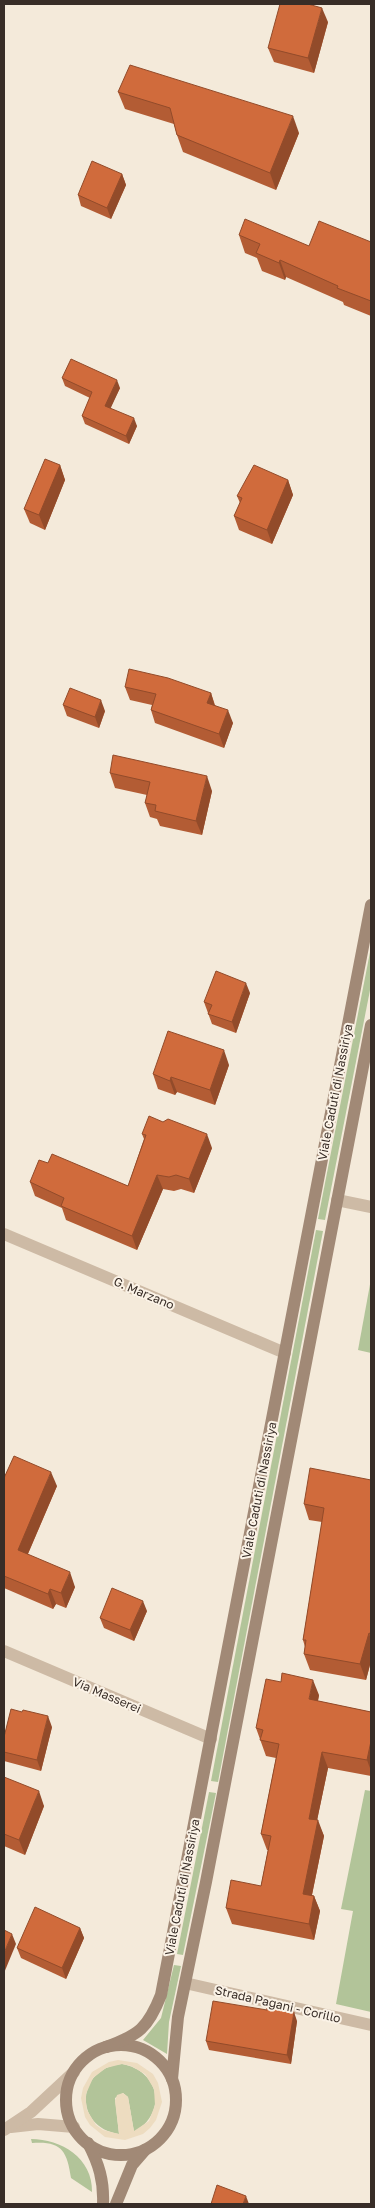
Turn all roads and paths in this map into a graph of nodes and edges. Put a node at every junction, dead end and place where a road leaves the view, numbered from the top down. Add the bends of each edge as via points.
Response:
1 (371, 905) edge
2 (371, 1025) edge
3 (337, 1200) junction
4 (371, 1207) edge
5 (4, 1234) edge
6 (285, 1353) junction
7 (4, 1651) edge
8 (211, 1739) junction
9 (185, 1983) junction
10 (371, 2025) edge
11 (106, 2047) junction
12 (74, 2072) junction
13 (172, 2079) junction
14 (74, 2127) junction
15 (6, 2129) edge
16 (88, 2143) junction
17 (147, 2148) junction
18 (104, 2204) edge
19 (116, 2204) edge

1 - 6 main road, Viale Caduti di Nassiriya
2 - 3 main road, Viale Caduti di Nassiriya
3 - 4 street
3 - 9 main road, Viale Caduti di Nassiriya
5 - 6 street, G. Marzano
6 - 8 main road, Viale Caduti di Nassiriya
7 - 8 street, Via Masserei
8 - 11 main road, Viale Caduti di Nassiriya via 160,1995 147,2025 136,2035
9 - 10 street, Strada Pagani - Corillo
9 - 13 main road, Viale Caduti di Nassiriya
11 - 12 main road via 88,2057
11 - 13 main road via 132,2046 145,2050 161,2062
12 - 14 main road via 67,2094
12 - 15 street via 54,2093
13 - 17 main road via 176,2091 174,2115 163,2136
14 - 15 street via 38,2124
14 - 16 main road
16 - 17 main road via 116,2154
16 - 18 main road via 99,2164
17 - 19 main road via 132,2165

